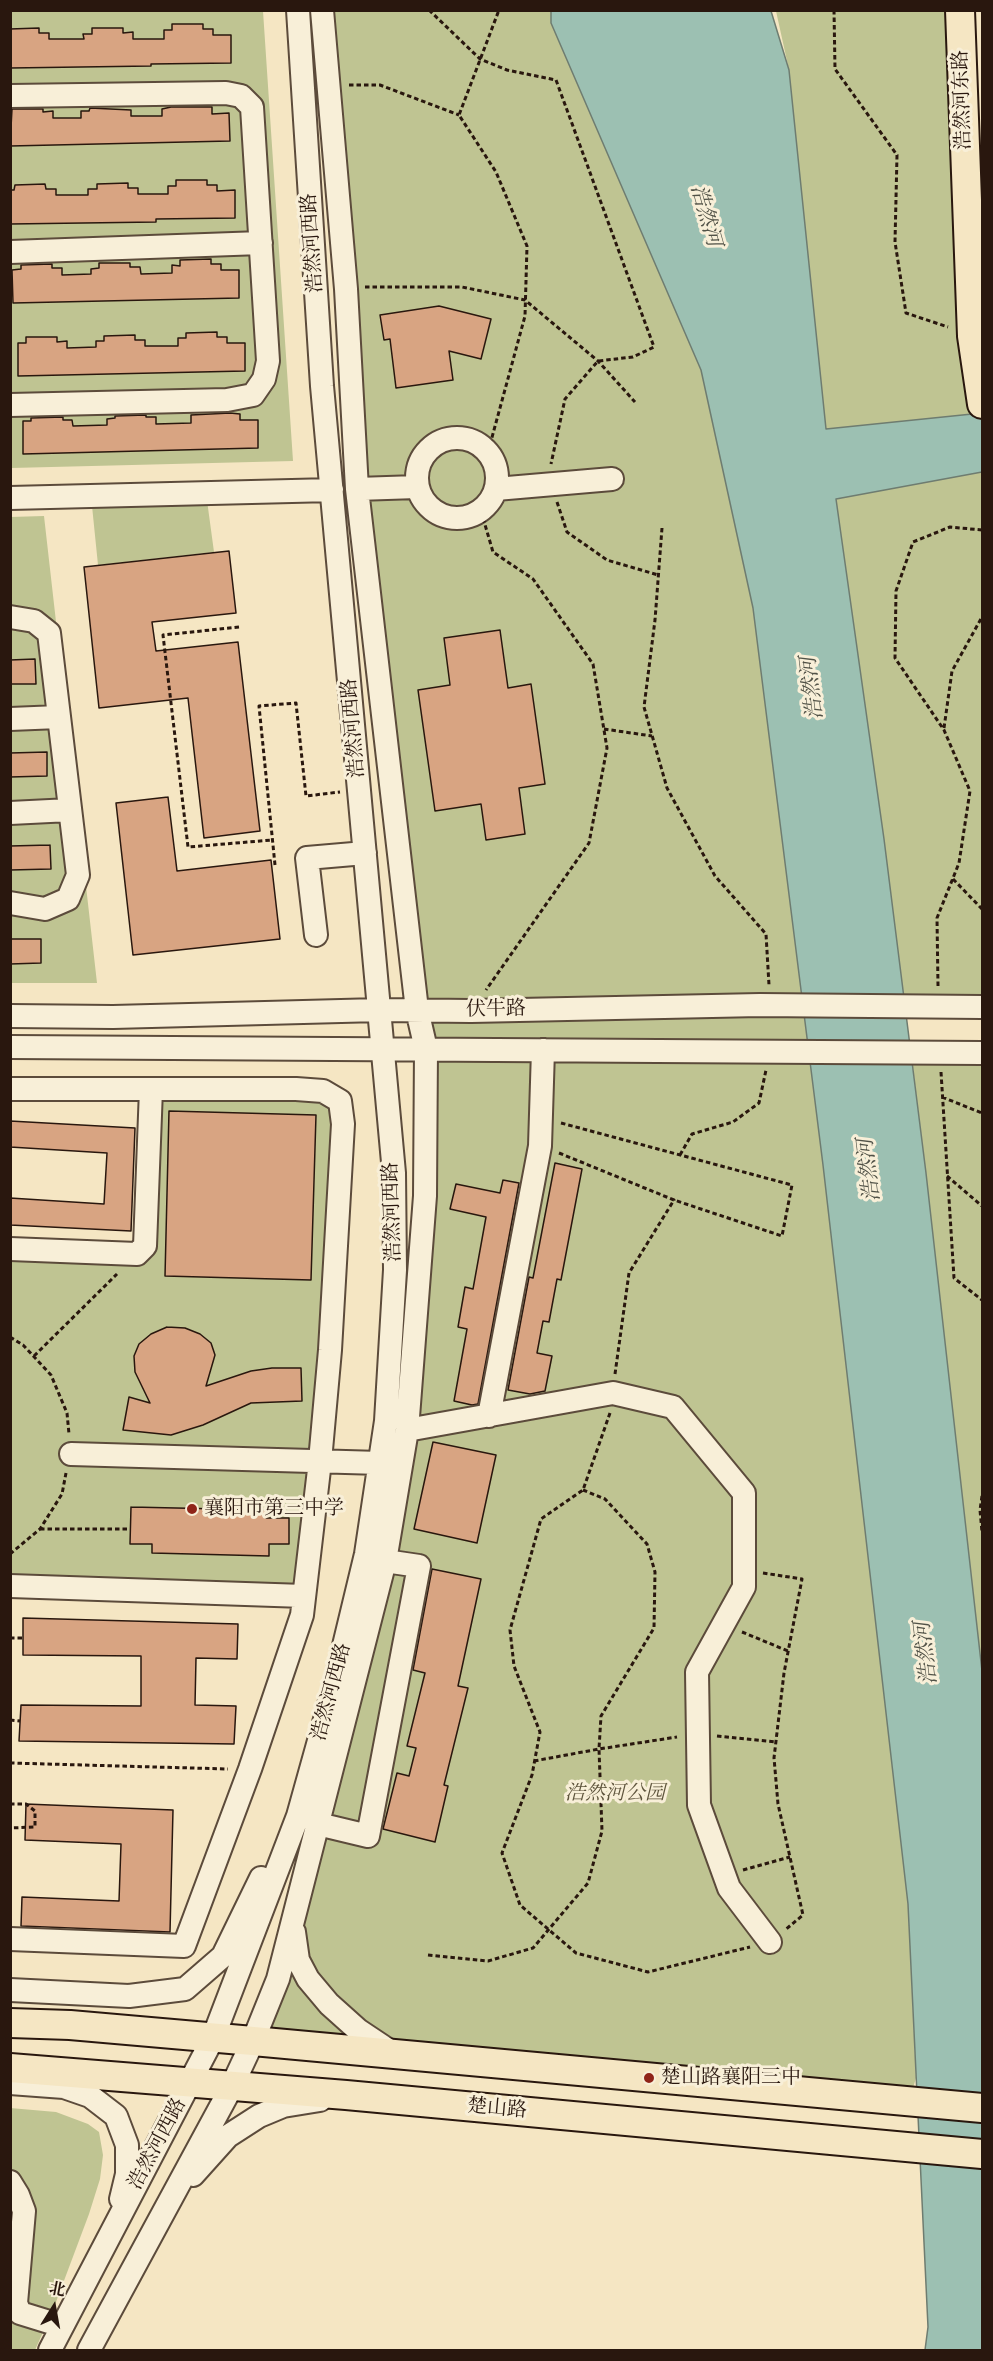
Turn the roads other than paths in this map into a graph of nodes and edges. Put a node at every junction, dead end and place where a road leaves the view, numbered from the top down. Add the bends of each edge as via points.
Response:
1 (298, 10) edge
2 (322, 10) edge
3 (960, 10) edge
4 (10, 96) edge
5 (261, 243) junction
6 (10, 252) edge
7 (982, 404) edge
8 (10, 405) edge
9 (612, 479) dead end
10 (417, 487) junction
11 (357, 489) junction
12 (496, 489) junction
13 (332, 490) junction
14 (10, 498) edge
15 (10, 617) edge
16 (59, 717) junction
17 (10, 719) edge
18 (70, 810) junction
19 (10, 813) edge
20 (365, 854) junction
21 (10, 903) edge
22 (316, 935) dead end
23 (982, 1007) edge
24 (379, 1010) junction
25 (417, 1010) junction
26 (10, 1016) edge
27 (10, 1047) edge
28 (382, 1049) junction
29 (426, 1049) junction
30 (543, 1050) junction
31 (982, 1053) edge
32 (10, 1089) edge
33 (151, 1089) junction
34 (10, 1249) edge
35 (489, 1416) junction
36 (407, 1430) junction
37 (71, 1454) road end
38 (320, 1461) junction
39 (380, 1463) junction
40 (385, 1561) junction
41 (10, 1586) edge
42 (304, 1596) junction
43 (318, 1824) junction
44 (284, 1852) junction
45 (293, 1920) junction
46 (10, 1940) edge
47 (770, 1942) road end
48 (10, 1990) edge
49 (10, 2023) edge
50 (213, 2038) junction
51 (253, 2041) junction
52 (395, 2055) junction
53 (10, 2068) edge
54 (10, 2083) edge
55 (191, 2083) junction
56 (232, 2086) junction
57 (346, 2095) junction
58 (982, 2108) edge
59 (982, 2154) edge
60 (10, 2182) edge
61 (166, 2206) junction
62 (115, 2224) junction
63 (62, 2326) junction
64 (50, 2350) edge
65 (89, 2350) edge

1 - 13 street, 浩然河西路
2 - 11 street, 浩然河西路 via 346,289
3 - 7 main road, 浩然河东路 via 972,336
4 - 5 street via 241,96 252,107
5 - 6 street
5 - 8 street via 268,361 264,379 253,395 227,400
9 - 12 street
10 - 11 street
10 - 12 street via 431,510 456,519 481,511
10 - 12 street via 416,474 428,450 439,442 465,438 478,443 495,463
11 - 25 street, 浩然河西路
13 - 14 street
13 - 20 street, 浩然河西路
15 - 16 street via 34,621 49,633
16 - 17 street
16 - 18 street
18 - 19 street
18 - 21 street via 78,875 68,899 45,909
20 - 22 street via 307,858
20 - 24 street, 浩然河西路
23 - 25 street, 伏牛路 via 775,1005
24 - 25 street, 伏牛路
24 - 26 street, 伏牛路
24 - 28 street, 浩然河西路
25 - 29 street, 浩然河西路
27 - 28 street
28 - 29 street
28 - 39 street, 浩然河西路 via 394,1173 395,1270
29 - 30 street
29 - 36 street, 浩然河西路 via 425,1197
30 - 31 street
30 - 35 street via 540,1146
32 - 33 street
33 - 34 street via 146,1246 137,1254
33 - 38 street via 296,1089 323,1091 340,1101 343,1124
35 - 36 street
35 - 47 street via 613,1393 673,1407 744,1493 744,1587 697,1672 699,1805 729,1888
36 - 40 street, 浩然河西路
37 - 38 street
38 - 39 street
38 - 42 street
39 - 44 street, 浩然河西路 via 366,1554 334,1687
40 - 43 street, 浩然河西路
40 - 43 street via 419,1566 368,1836
41 - 42 street
42 - 46 street via 302,1615 250,1770 184,1946
43 - 45 street, 浩然河西路
44 - 48 street via 262,1876 223,1956 185,1989 129,1996
44 - 50 street, 浩然河西路
45 - 51 street, 浩然河西路 via 278,1979
45 - 52 street via 297,1960 308,1979 358,2030
49 - 50 main road
50 - 51 main road
50 - 55 street, 浩然河西路
51 - 52 main road
51 - 56 street, 浩然河西路
52 - 58 main road
53 - 55 main road, 楚山路
54 - 62 street via 63,2087 90,2096 116,2116 126,2145 127,2174
55 - 56 main road, 楚山路
55 - 62 street, 浩然河西路
56 - 57 main road, 楚山路
56 - 61 street, 浩然河西路
57 - 59 main road, 楚山路
57 - 61 street via 283,2106 259,2116 228,2136
60 - 63 street via 24,2211 16,2303 20,2313
61 - 65 street, 浩然河西路
62 - 63 street, 浩然河西路
63 - 64 street, 浩然河西路

